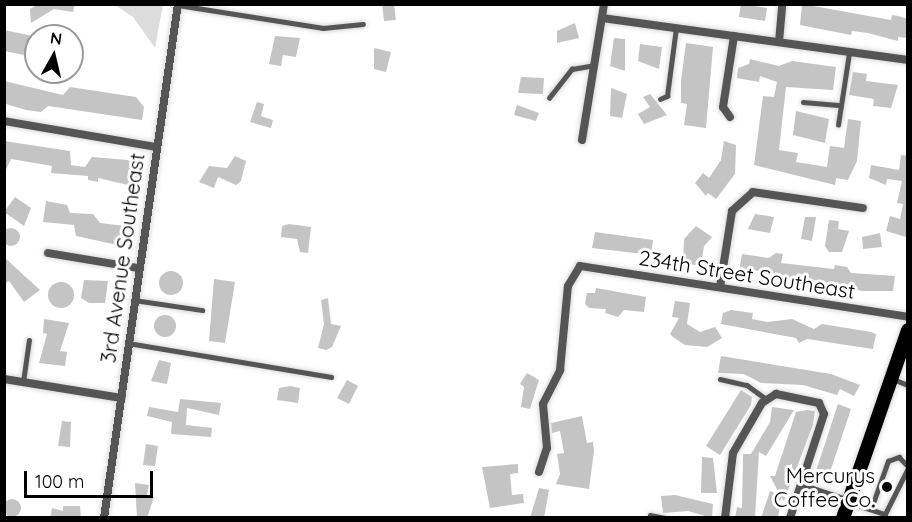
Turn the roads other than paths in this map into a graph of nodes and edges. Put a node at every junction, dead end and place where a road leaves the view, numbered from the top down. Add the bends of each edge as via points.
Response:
1 (604, 4) edge
2 (782, 4) edge
3 (178, 5) edge
4 (602, 18) junction
5 (363, 24) dead end
6 (676, 28) junction
7 (734, 36) junction
8 (779, 42) junction
9 (849, 52) junction
10 (908, 60) edge
11 (596, 65) junction
12 (549, 98) dead end
13 (660, 99) dead end
14 (802, 102) dead end
15 (841, 105) junction
16 (730, 117) dead end
17 (4, 121) edge
18 (838, 125) dead end
19 (582, 140) dead end
20 (156, 147) junction
21 (863, 208) dead end
22 (48, 253) dead end
23 (138, 268) junction
24 (720, 287) junction
25 (134, 300) junction
26 (202, 310) dead end
27 (908, 318) edge
28 (908, 330) edge
29 (29, 340) dead end
30 (128, 343) junction
31 (331, 377) dead end
32 (891, 378) junction
33 (4, 379) edge
34 (720, 379) dead end
35 (23, 382) junction
36 (908, 385) edge
37 (121, 398) junction
38 (767, 398) junction
39 (908, 467) edge
40 (539, 472) dead end
41 (801, 486) junction
42 (849, 502) junction
43 (871, 509) junction
44 (650, 515) dead end
45 (104, 518) edge
46 (665, 518) edge
47 (725, 518) edge
48 (790, 518) edge
49 (843, 518) edge

1 - 4 street
2 - 8 street
3 - 5 lane via 323,28
3 - 20 street, 3rd Avenue Southeast
4 - 6 street
4 - 11 street
6 - 7 street
6 - 13 lane via 667,96
7 - 8 street
7 - 16 street via 723,106
8 - 9 street
9 - 10 street
9 - 15 lane
11 - 12 lane via 572,69
11 - 19 street
14 - 15 lane
15 - 18 lane
17 - 20 street
20 - 23 street, 3rd Avenue Southeast
21 - 24 street via 763,191 744,198 732,211
22 - 23 street
23 - 25 street, 3rd Avenue Southeast
24 - 27 street, 234th Street Southeast
24 - 40 street, 234th Street Southeast via 580,266 568,286 560,370 543,404 547,448
25 - 26 lane
25 - 30 street, 3rd Avenue Southeast
28 - 32 main road
29 - 35 lane
30 - 31 lane
30 - 37 street, 3rd Avenue Southeast
32 - 36 lane
32 - 42 main road
33 - 35 street
34 - 38 lane via 747,385
35 - 37 street
37 - 45 street, 3rd Avenue Southeast
38 - 41 street via 776,394 819,403 824,414
38 - 47 street via 729,464
39 - 43 lane via 885,514
39 - 43 lane via 899,458 888,461
41 - 42 street
41 - 48 street
42 - 43 lane
42 - 49 main road
44 - 46 lane

